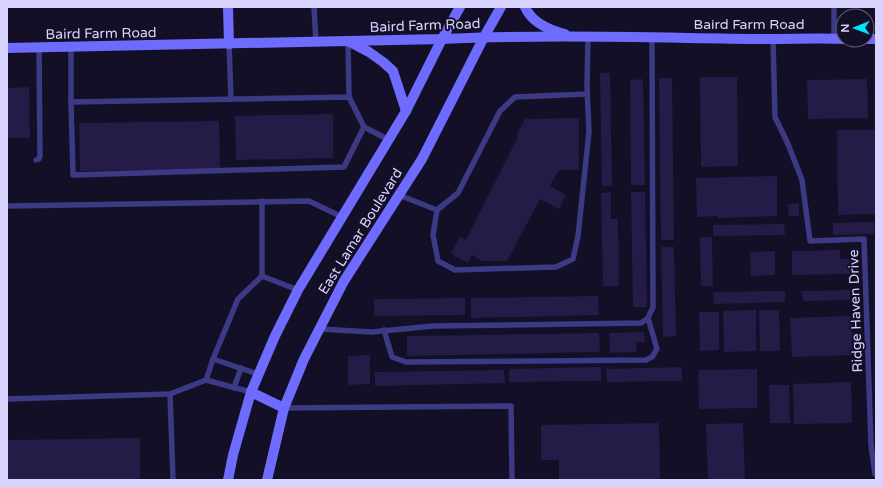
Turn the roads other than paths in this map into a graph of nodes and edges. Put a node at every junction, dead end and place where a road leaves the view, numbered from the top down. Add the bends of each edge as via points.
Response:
1 (228, 7) edge
2 (314, 7) edge
3 (460, 7) edge
4 (501, 7) edge
5 (526, 7) edge
6 (576, 37) junction
7 (588, 37) junction
8 (484, 38) junction
9 (652, 38) junction
10 (835, 38) edge
11 (772, 39) junction
12 (442, 40) junction
13 (348, 41) junction
14 (316, 42) junction
15 (229, 44) junction
16 (71, 47) junction
17 (7, 48) edge
18 (39, 48) junction
19 (587, 94) junction
20 (349, 97) junction
21 (231, 99) junction
22 (71, 102) junction
23 (406, 111) junction
24 (364, 127) junction
25 (388, 140) junction
26 (36, 160) dead end
27 (399, 194) junction
28 (262, 201) junction
29 (7, 206) edge
30 (437, 210) junction
31 (342, 217) junction
32 (262, 276) junction
33 (298, 290) junction
34 (648, 318) junction
35 (319, 329) junction
36 (384, 330) junction
37 (213, 359) junction
38 (241, 368) junction
39 (258, 374) junction
40 (206, 380) junction
41 (234, 388) junction
42 (251, 392) junction
43 (170, 394) junction
44 (7, 399) edge
45 (284, 408) junction
46 (876, 474) edge
47 (172, 480) edge
48 (228, 480) edge
49 (268, 480) edge
50 (512, 480) edge

1 - 15 main road
2 - 14 lane
3 - 12 main road, East Lamar Boulevard
4 - 8 main road, East Lamar Boulevard
5 - 6 main road via 538,23
6 - 7 main road, Baird Farm Road
6 - 8 main road, Baird Farm Road
7 - 9 main road, Baird Farm Road
7 - 19 lane
8 - 12 main road, Baird Farm Road
8 - 27 main road, East Lamar Boulevard via 422,159
9 - 11 main road, Baird Farm Road
9 - 34 lane via 653,307
10 - 11 main road, Baird Farm Road
11 - 46 lane, Ridge Haven Drive via 775,117 802,180 810,241 864,239 871,444
12 - 13 main road, Baird Farm Road
12 - 23 main road, East Lamar Boulevard
13 - 14 main road, Baird Farm Road
13 - 20 lane
13 - 23 main road via 369,52 393,71
14 - 15 main road, Baird Farm Road
15 - 16 main road, Baird Farm Road
15 - 21 lane
16 - 18 main road, Baird Farm Road
16 - 22 lane
17 - 18 main road, Baird Farm Road
18 - 26 lane via 40,156
19 - 30 lane via 515,97 500,111 458,193
19 - 30 lane via 589,132 578,236 573,259 556,267 455,270 438,261 433,235
20 - 21 lane
20 - 24 lane
21 - 22 lane
22 - 24 lane via 73,175 344,167
23 - 25 main road, East Lamar Boulevard
24 - 25 lane
25 - 31 main road, East Lamar Boulevard
27 - 30 lane
27 - 35 main road, East Lamar Boulevard via 344,281
28 - 29 lane
28 - 31 lane via 309,201
28 - 32 lane
31 - 33 main road, East Lamar Boulevard
32 - 33 lane
32 - 37 lane via 238,299
33 - 39 main road, East Lamar Boulevard
34 - 36 lane via 641,323 433,326
34 - 36 lane via 657,349 652,357 646,360 406,362 392,357
35 - 36 lane via 372,332
35 - 45 main road, East Lamar Boulevard
37 - 38 lane
37 - 40 lane
38 - 39 lane
38 - 41 lane
39 - 42 main road, East Lamar Boulevard
40 - 41 lane
40 - 43 lane
41 - 42 lane
42 - 45 main road
42 - 48 main road, East Lamar Boulevard
43 - 44 lane
43 - 47 lane
45 - 49 main road, East Lamar Boulevard
45 - 50 lane via 511,406

